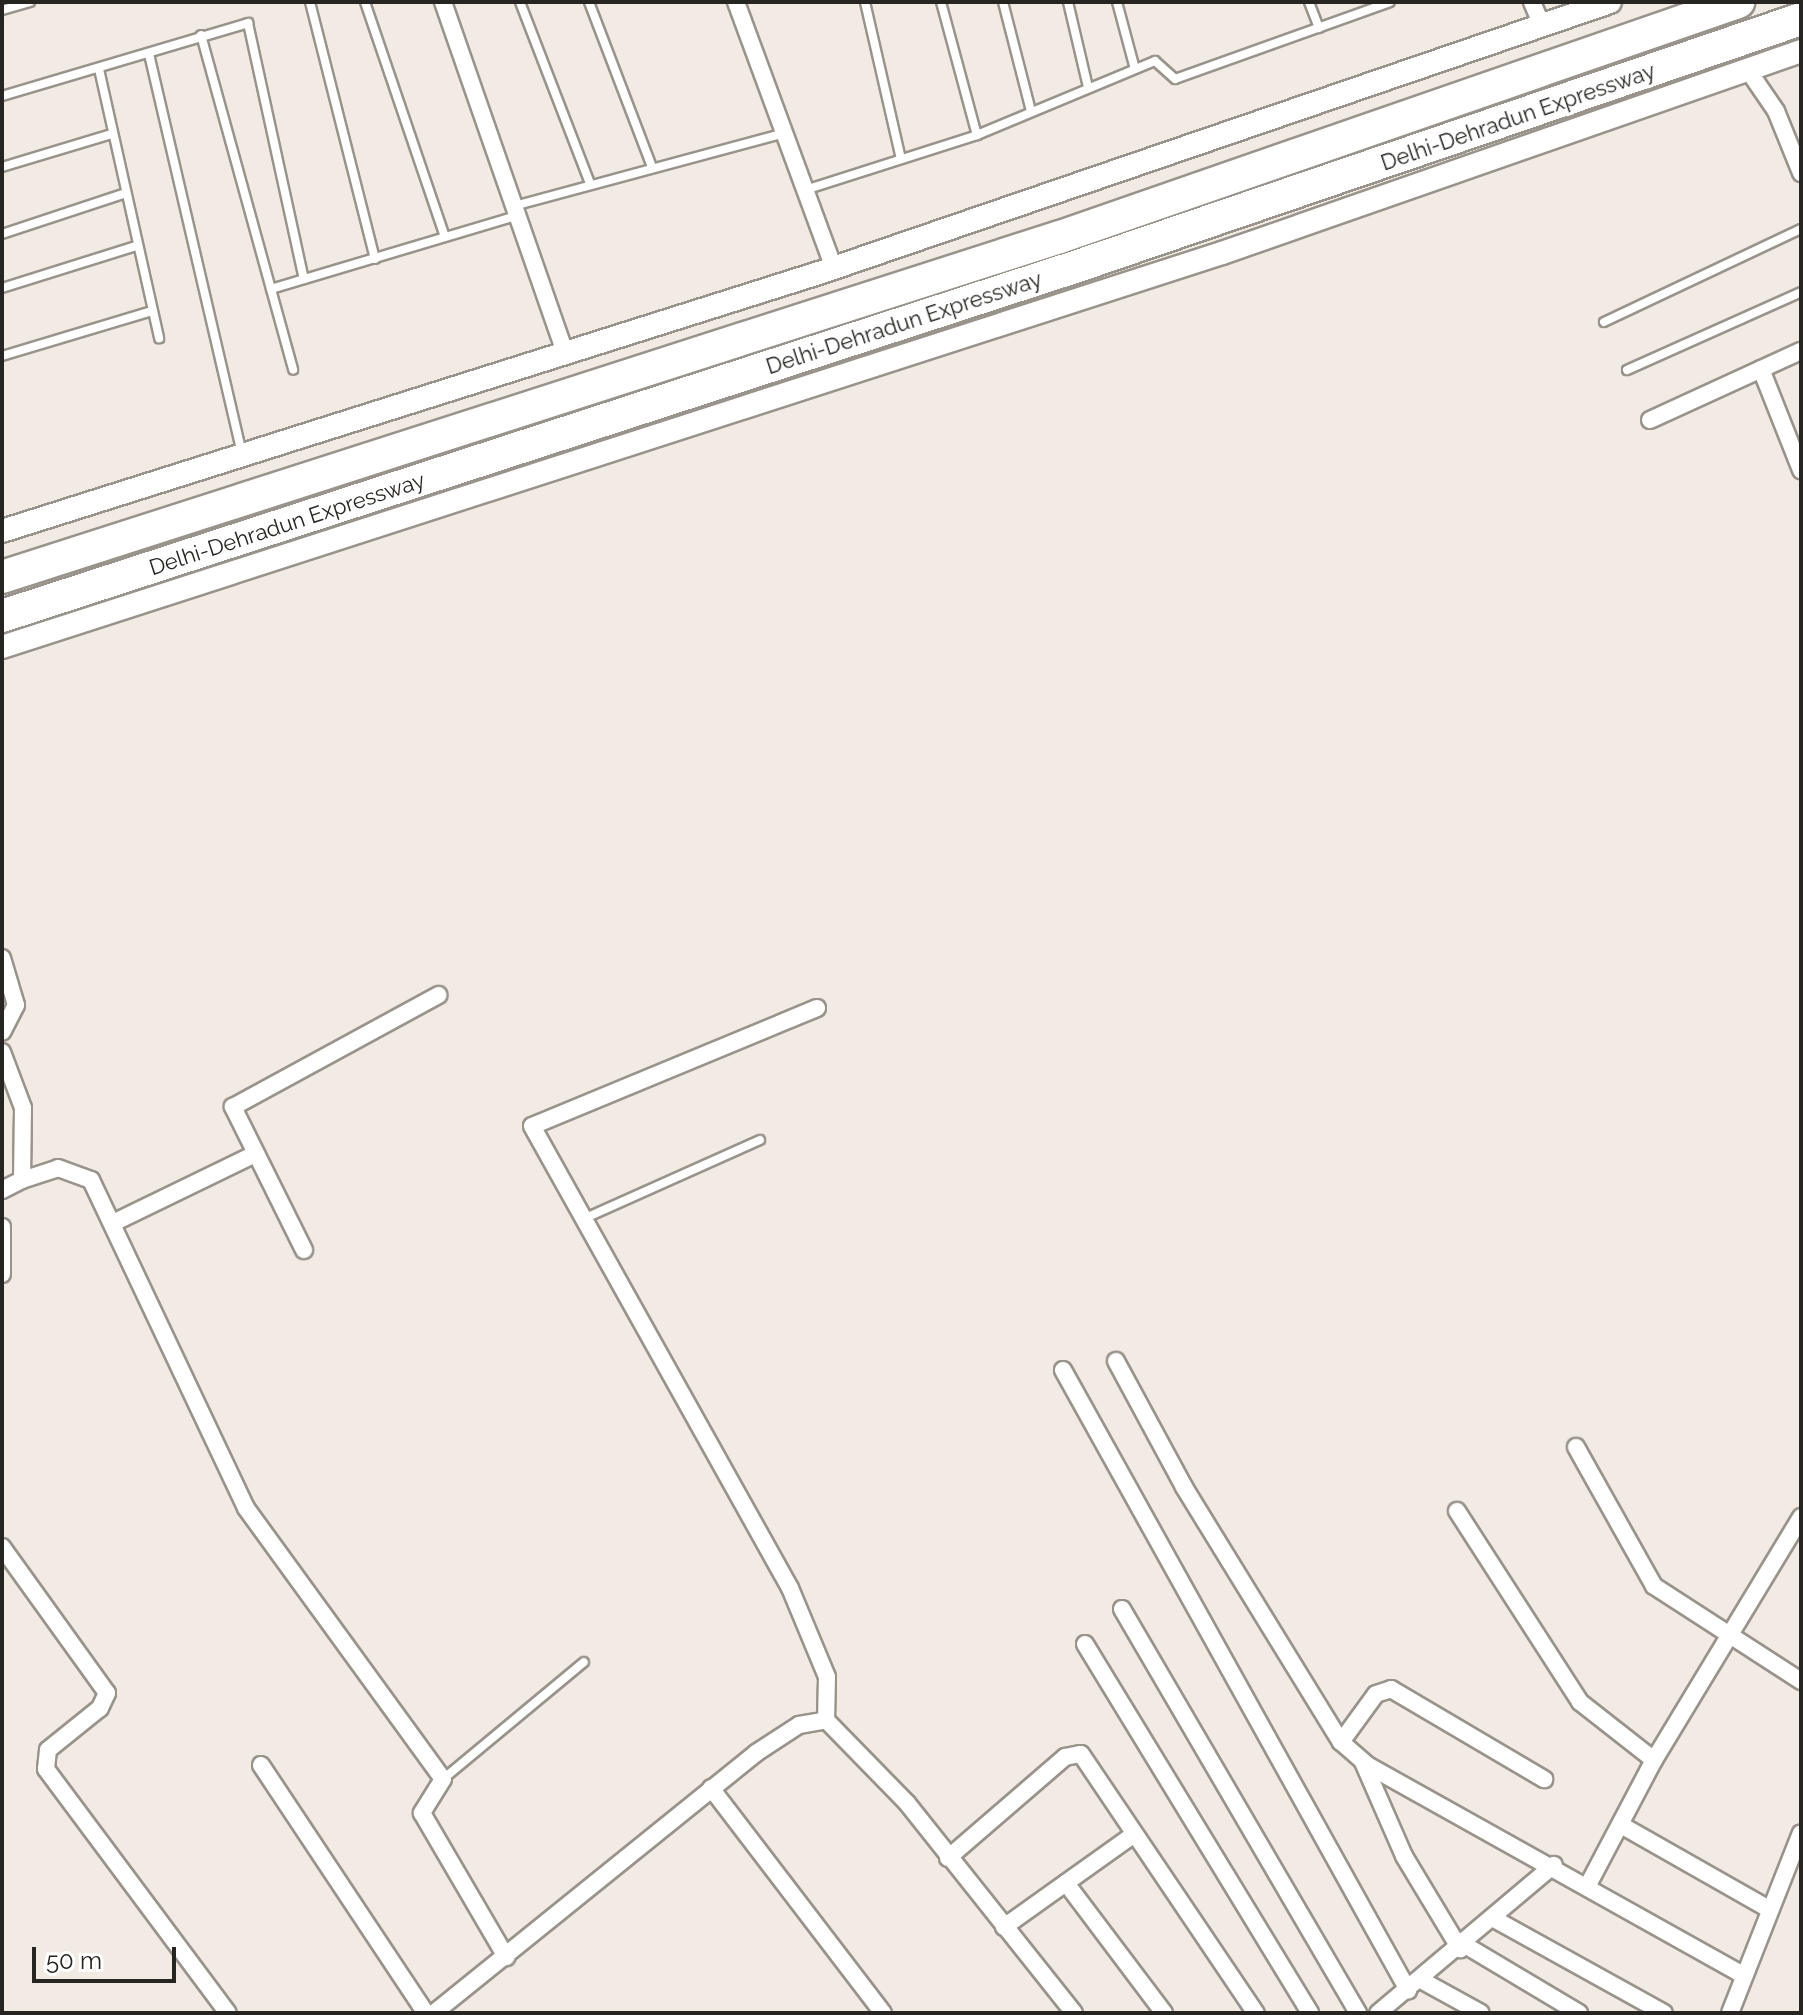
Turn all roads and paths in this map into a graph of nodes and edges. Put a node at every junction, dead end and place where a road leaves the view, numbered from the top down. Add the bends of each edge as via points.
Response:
1 (30, 2) edge
2 (310, 2) edge
3 (365, 2) edge
4 (443, 2) edge
5 (520, 2) edge
6 (589, 2) edge
7 (736, 2) edge
8 (865, 2) edge
9 (941, 2) edge
10 (1003, 2) edge
11 (1068, 2) edge
12 (1117, 2) edge
13 (1309, 2) edge
14 (1390, 2) edge
15 (1532, 2) edge
16 (1610, 2) edge
17 (1738, 2) edge
18 (1371, 5) edge
19 (2, 10) edge
20 (1801, 19) edge
21 (1542, 26) junction
22 (1319, 28) junction
23 (201, 35) junction
24 (1801, 51) edge
25 (149, 54) junction
26 (99, 69) junction
27 (1135, 69) junction
28 (1748, 70) junction
29 (1088, 87) junction
30 (2, 96) edge
31 (1031, 111) junction
32 (784, 133) junction
33 (111, 134) junction
34 (977, 135) junction
35 (1796, 148) edge
36 (901, 159) junction
37 (2, 167) edge
38 (652, 167) junction
39 (1801, 173) edge
40 (590, 183) junction
41 (805, 190) junction
42 (123, 194) junction
43 (514, 211) junction
44 (1801, 229) edge
45 (2, 234) edge
46 (445, 237) junction
47 (136, 246) junction
48 (375, 259) junction
49 (834, 268) junction
50 (304, 279) junction
51 (2, 288) edge
52 (271, 289) junction
53 (1801, 292) edge
54 (152, 311) junction
55 (1604, 322) dead end
56 (159, 338) dead end
57 (1801, 351) edge
58 (565, 352) junction
59 (2, 356) edge
60 (1761, 369) junction
61 (293, 370) dead end
62 (1627, 370) dead end
63 (1650, 420) dead end
64 (242, 456) junction
65 (1801, 470) edge
66 (2, 531) edge
67 (2, 577) edge
68 (2, 616) edge
69 (2, 647) edge
70 (2, 958) edge
71 (438, 995) dead end
72 (817, 1008) dead end
73 (2, 1032) edge
74 (2, 1052) edge
75 (760, 1140) dead end
76 (255, 1154) junction
77 (22, 1180) junction
78 (2, 1190) edge
79 (580, 1220) junction
80 (113, 1223) junction
81 (2, 1227) edge
82 (304, 1250) dead end
83 (2, 1274) edge
84 (1116, 1361) dead end
85 (1063, 1370) dead end
86 (1576, 1447) dead end
87 (1457, 1511) dead end
88 (1801, 1517) edge
89 (2, 1547) edge
90 (1122, 1609) dead end
91 (1728, 1639) junction
92 (1085, 1644) dead end
93 (584, 1662) dead end
94 (1801, 1681) edge
95 (826, 1720) junction
96 (1341, 1742) junction
97 (1654, 1760) junction
98 (1363, 1762) junction
99 (261, 1765) dead end
100 (443, 1779) junction
101 (1544, 1779) dead end
102 (711, 1788) junction
103 (1621, 1825) junction
104 (1801, 1833) edge
105 (1133, 1835) junction
106 (948, 1858) junction
107 (1554, 1865) junction
108 (1066, 1883) junction
109 (1588, 1885) junction
110 (1767, 1908) junction
111 (1496, 1920) junction
112 (1004, 1927) junction
113 (1462, 1947) junction
114 (506, 1957) junction
115 (1743, 1975) junction
116 (1414, 1985) junction
117 (1390, 2010) edge
118 (228, 2013) edge
119 (426, 2013) edge
120 (434, 2013) edge
121 (883, 2013) edge
122 (1074, 2013) edge
123 (1164, 2013) edge
124 (1256, 2013) edge
125 (1310, 2013) edge
126 (1358, 2013) edge
127 (1481, 2013) edge
128 (1579, 2013) edge
129 (1664, 2013) edge
130 (1730, 2013) edge

1 - 19 lane
2 - 48 lane
3 - 46 lane
4 - 43 street
5 - 40 lane
6 - 38 lane
7 - 32 street
8 - 36 lane
9 - 34 lane
10 - 31 lane
11 - 29 lane
12 - 27 lane
13 - 22 lane
14 - 18 lane
15 - 21 street
16 - 21 street
17 - 67 highway, Delhi-Dehradun Expressway via 1060,237
18 - 22 lane
20 - 68 highway, Delhi-Dehradun Expressway via 1072,268
21 - 49 street
22 - 27 lane via 1175,79 1160,62
23 - 25 lane
23 - 50 lane via 243,21 252,28
23 - 52 lane
24 - 28 street
25 - 26 lane
25 - 64 lane
26 - 30 lane
26 - 33 lane
27 - 29 lane
28 - 35 street
28 - 69 street via 1222,253
29 - 31 lane
31 - 34 lane
32 - 38 lane
32 - 41 street
33 - 37 lane
33 - 42 lane
34 - 36 lane
35 - 39 street
36 - 41 lane
38 - 40 lane
40 - 43 lane
41 - 49 street
42 - 45 lane
42 - 47 lane
43 - 46 lane
43 - 58 street
44 - 55 lane
46 - 48 lane
47 - 51 lane
47 - 54 lane
48 - 50 lane
49 - 58 street
50 - 52 lane
52 - 61 lane
53 - 62 lane
54 - 56 lane
54 - 59 lane
57 - 60 street
58 - 64 street
60 - 63 street
60 - 65 street
64 - 66 street
70 - 73 street via 16,1005
71 - 76 street via 235,1104 233,1115
72 - 79 street via 535,1122 536,1141
74 - 77 street via 23,1108
75 - 79 lane
76 - 80 street
76 - 82 street
77 - 78 street
77 - 80 street via 58,1168 82,1172
79 - 95 street via 790,1588 827,1677
80 - 100 street via 246,1508
81 - 83 street
84 - 96 street via 1184,1487
85 - 116 street
86 - 91 street via 1654,1586
87 - 97 street via 1571,1691
88 - 91 street
89 - 118 street via 107,1693 100,1708 48,1750 46,1769
90 - 126 street
91 - 94 street
91 - 97 street
92 - 125 street
93 - 100 lane
95 - 102 street via 799,1725
95 - 106 street via 859,1747
96 - 98 street
96 - 101 street via 1376,1694 1391,1689
97 - 103 street
98 - 107 street
98 - 113 street via 1404,1856
99 - 119 street
100 - 114 street via 422,1813
102 - 114 street
102 - 121 street
103 - 109 street
103 - 110 street
104 - 110 street
105 - 106 street via 1087,1759 1072,1754
105 - 108 street
105 - 124 street
106 - 112 street
107 - 109 street
107 - 111 street
108 - 112 street
108 - 123 street
109 - 115 street
110 - 115 street
111 - 113 street
111 - 129 street
112 - 122 street
113 - 116 street
113 - 128 street
114 - 120 street
115 - 130 street
116 - 117 street
116 - 127 street

